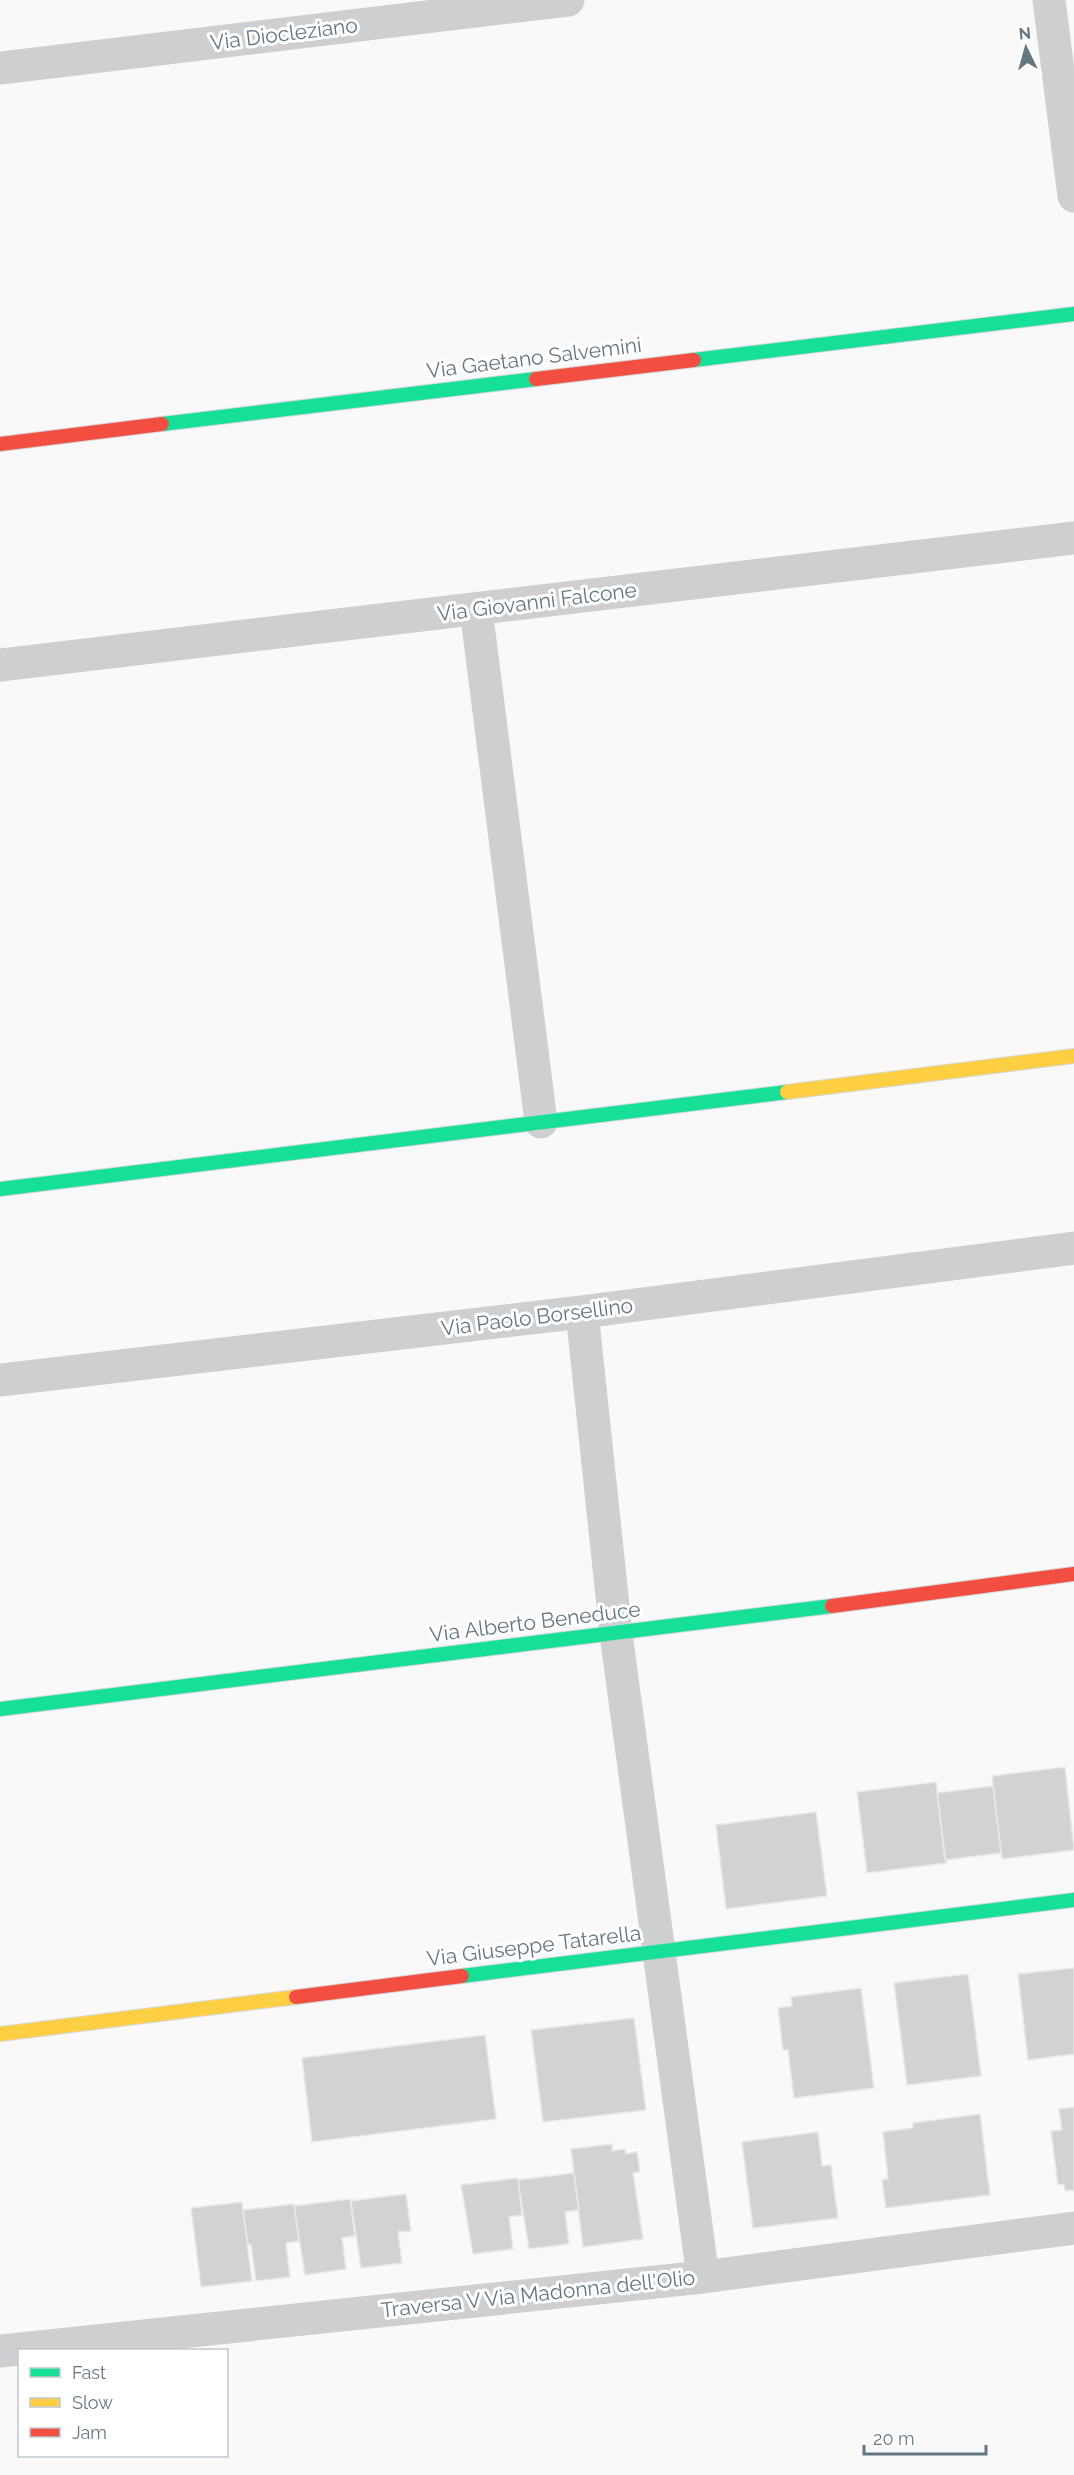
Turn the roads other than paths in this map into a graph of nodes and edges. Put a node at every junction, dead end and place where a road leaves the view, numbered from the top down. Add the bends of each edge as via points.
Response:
1 (568, 0) edge
2 (1049, 0) edge
3 (0, 68) edge
4 (1074, 196) edge
5 (1074, 314) edge
6 (0, 444) edge
7 (1074, 538) edge
8 (477, 609) junction
9 (0, 665) edge
10 (1074, 1056) edge
11 (541, 1122) junction
12 (0, 1190) edge
13 (1074, 1248) edge
14 (582, 1312) junction
15 (0, 1380) edge
16 (1074, 1574) edge
17 (616, 1634) junction
18 (0, 1709) edge
19 (1074, 1900) edge
20 (659, 1952) junction
21 (0, 2034) edge
22 (1074, 2228) edge
23 (703, 2277) junction
24 (18, 2349) edge
25 (19, 2349) edge
26 (0, 2351) edge

1 - 3 street, Via Diocleziano
2 - 4 street
5 - 6 street, Via Gaetano Salvemini
7 - 8 street, Via Giovanni Falcone
8 - 9 street, Via Giovanni Falcone
8 - 11 street
10 - 11 street
11 - 12 street
13 - 14 street, Via Paolo Borsellino
14 - 15 street, Via Paolo Borsellino
14 - 17 street
16 - 17 street, Via Alberto Beneduce
17 - 18 street, Via Alberto Beneduce
17 - 20 street
19 - 20 street, Via Giuseppe Tatarella
20 - 21 street, Via Giuseppe Tatarella
20 - 23 street
22 - 23 street, Traversa V Via Madonna dell'Olio
23 - 25 street, Traversa V Via Madonna dell'Olio
24 - 26 street, Traversa V Via Madonna dell'Olio

